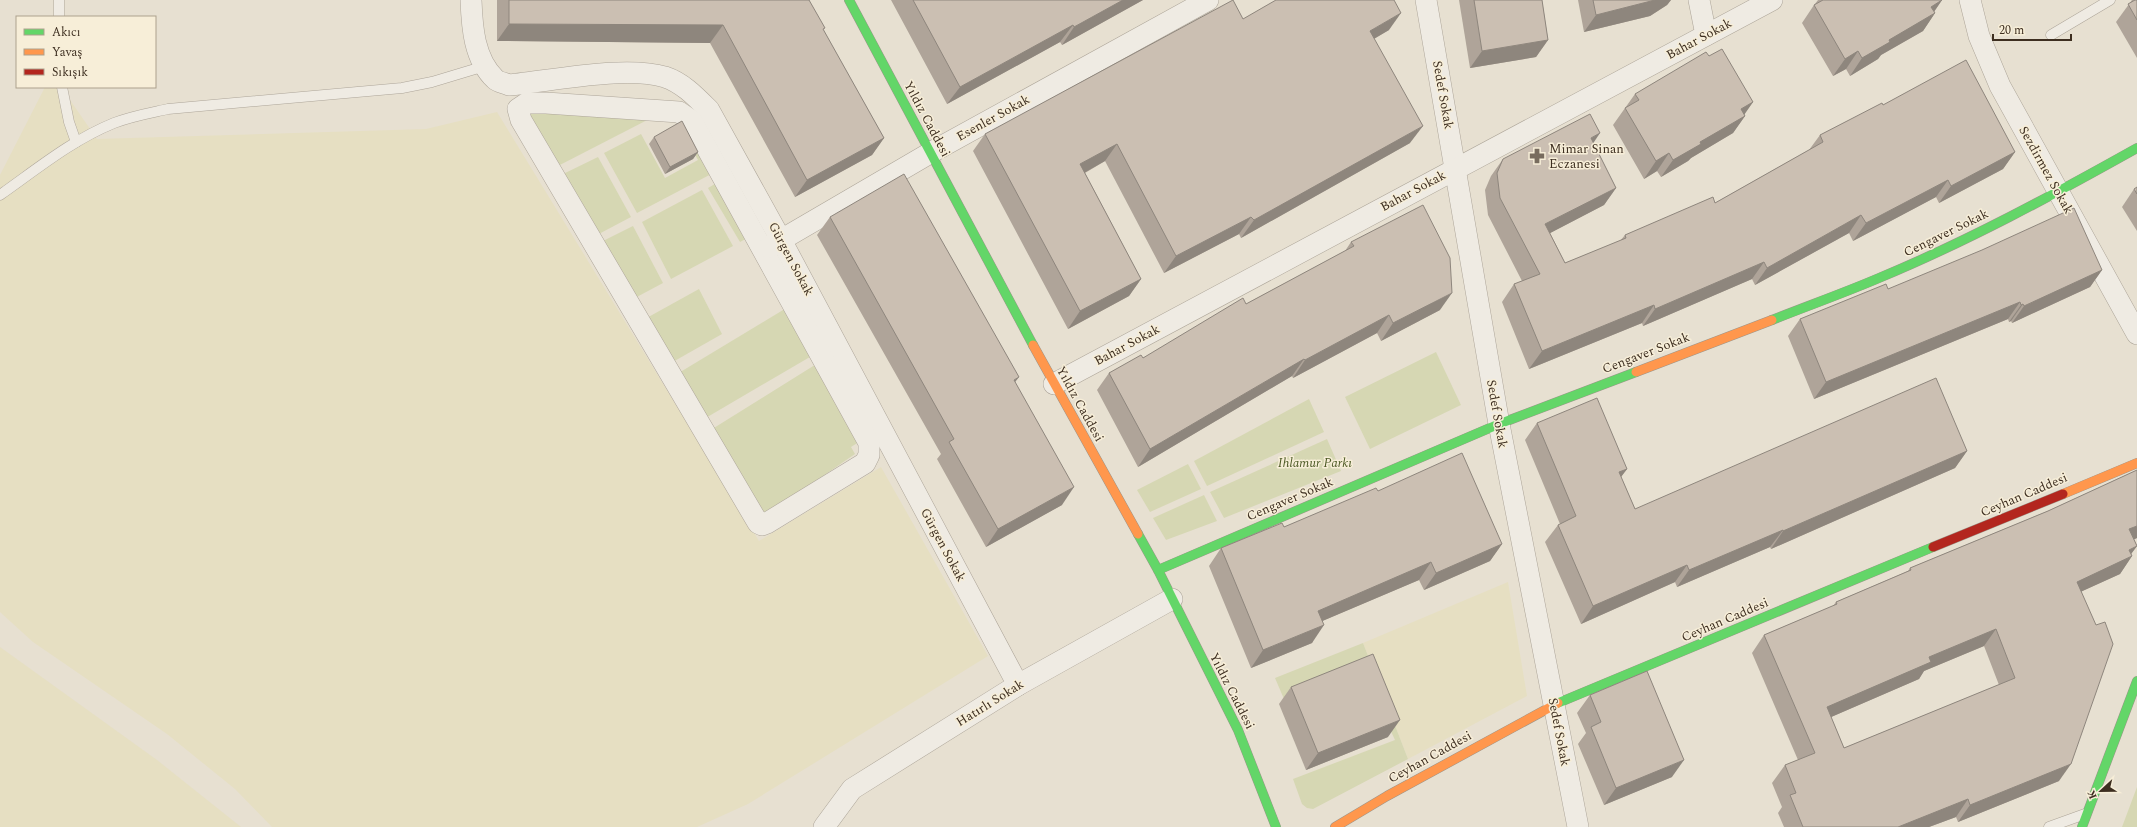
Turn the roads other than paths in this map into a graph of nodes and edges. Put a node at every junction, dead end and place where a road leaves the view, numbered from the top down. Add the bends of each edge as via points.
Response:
1 (59, 0) edge
2 (471, 0) edge
3 (849, 0) edge
4 (1208, 0) edge
5 (1426, 0) edge
6 (1699, 0) edge
7 (1772, 0) edge
8 (1970, 0) edge
9 (2110, 0) edge
10 (59, 16) edge
11 (1706, 35) junction
12 (2051, 35) dead end
13 (485, 66) junction
14 (62, 88) edge
15 (76, 142) junction
16 (2137, 148) edge
17 (930, 153) junction
18 (1456, 168) junction
19 (2059, 192) junction
20 (0, 195) edge
21 (772, 245) junction
22 (2137, 334) edge
23 (1054, 384) junction
24 (1499, 424) junction
25 (2137, 462) edge
26 (1158, 570) junction
27 (1172, 599) junction
28 (2137, 681) edge
29 (1018, 685) junction
30 (1554, 705) junction
31 (2087, 814) junction
32 (824, 827) edge
33 (1276, 827) edge
34 (1335, 827) edge
35 (1578, 827) edge
36 (2049, 827) edge
37 (2082, 827) edge

1 - 10 lane
2 - 13 street, Gürgen Sokak via 472,25
3 - 17 street, Yıldız Caddesi
4 - 17 street, Esenler Sokak
5 - 18 street, Sedef Sokak
6 - 11 street
7 - 11 street, Bahar Sokak
8 - 19 street, Sezdirmez Sokak via 1978,36 2000,86
9 - 12 lane
11 - 18 street, Bahar Sokak
13 - 15 lane via 445,79 402,88 168,109 116,123
13 - 21 street, Gürgen Sokak via 496,79 509,86 627,72 665,78 692,92 709,110 722,132
14 - 15 lane
15 - 20 lane
16 - 19 street, Cengaver Sokak
17 - 21 street, Esenler Sokak
17 - 23 street, Yıldız Caddesi
18 - 23 street, Bahar Sokak
18 - 24 street, Sedef Sokak
19 - 22 street, Sezdirmez Sokak
19 - 24 street, Cengaver Sokak via 1878,279
21 - 21 street via 869,443 870,450 865,463 762,525 754,517 525,127 518,109 527,104 546,102 679,112 685,115 699,132
21 - 29 street, Gürgen Sokak
23 - 26 street, Yıldız Caddesi
24 - 26 street, Cengaver Sokak
24 - 30 street, Sedef Sokak
25 - 30 street, Ceyhan Caddesi
26 - 27 street, Yıldız Caddesi
27 - 29 street, Hatırlı Sokak
27 - 33 street, Yıldız Caddesi via 1238,730
28 - 31 street
29 - 32 street, Hatırlı Sokak via 852,790
30 - 34 street, Ceyhan Caddesi via 1393,792
30 - 35 street, Sedef Sokak
31 - 36 lane
31 - 37 street

